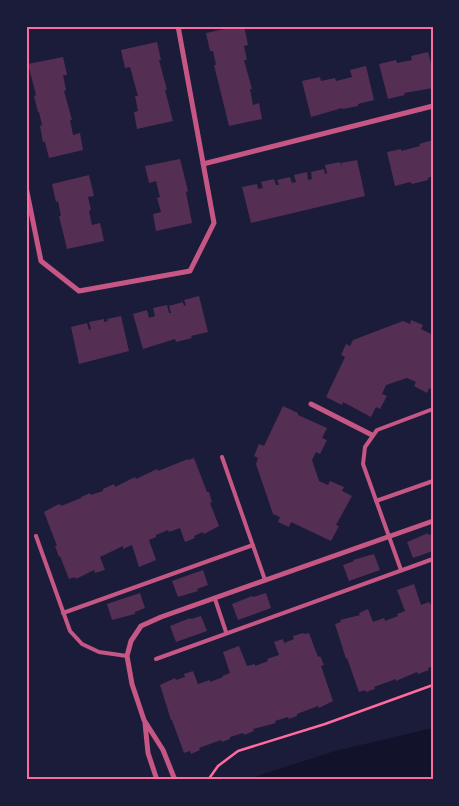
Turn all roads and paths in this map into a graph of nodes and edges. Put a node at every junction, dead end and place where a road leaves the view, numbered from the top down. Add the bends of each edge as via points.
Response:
1 (178, 26) edge
2 (433, 106) edge
3 (203, 164) junction
4 (26, 187) edge
5 (311, 404) dead end
6 (433, 409) edge
7 (372, 435) junction
8 (222, 457) dead end
9 (433, 481) edge
10 (376, 501) junction
11 (433, 521) edge
12 (36, 536) dead end
13 (389, 537) junction
14 (252, 545) junction
15 (433, 559) edge
16 (401, 570) junction
17 (265, 580) junction
18 (215, 599) junction
19 (63, 612) junction
20 (226, 632) junction
21 (128, 656) junction
22 (156, 659) dead end
23 (433, 685) edge
24 (144, 720) junction
25 (157, 780) edge
26 (175, 780) edge
27 (208, 780) edge

1 - 3 street
2 - 3 street
3 - 4 street via 214,223 190,271 79,291 41,261
5 - 7 street
6 - 7 lane via 377,430
7 - 10 lane via 365,447 363,464
8 - 14 lane
9 - 10 lane
10 - 13 lane
11 - 13 street
12 - 19 lane
13 - 16 lane
13 - 17 street
14 - 17 lane
14 - 19 lane
15 - 16 lane
16 - 20 lane
17 - 18 street
18 - 20 lane
18 - 21 street via 141,626
19 - 21 lane via 70,631 82,644 99,652
20 - 22 lane
21 - 24 street via 132,684
23 - 27 path via 238,751 218,766
24 - 25 street via 148,753
24 - 26 street via 163,750

